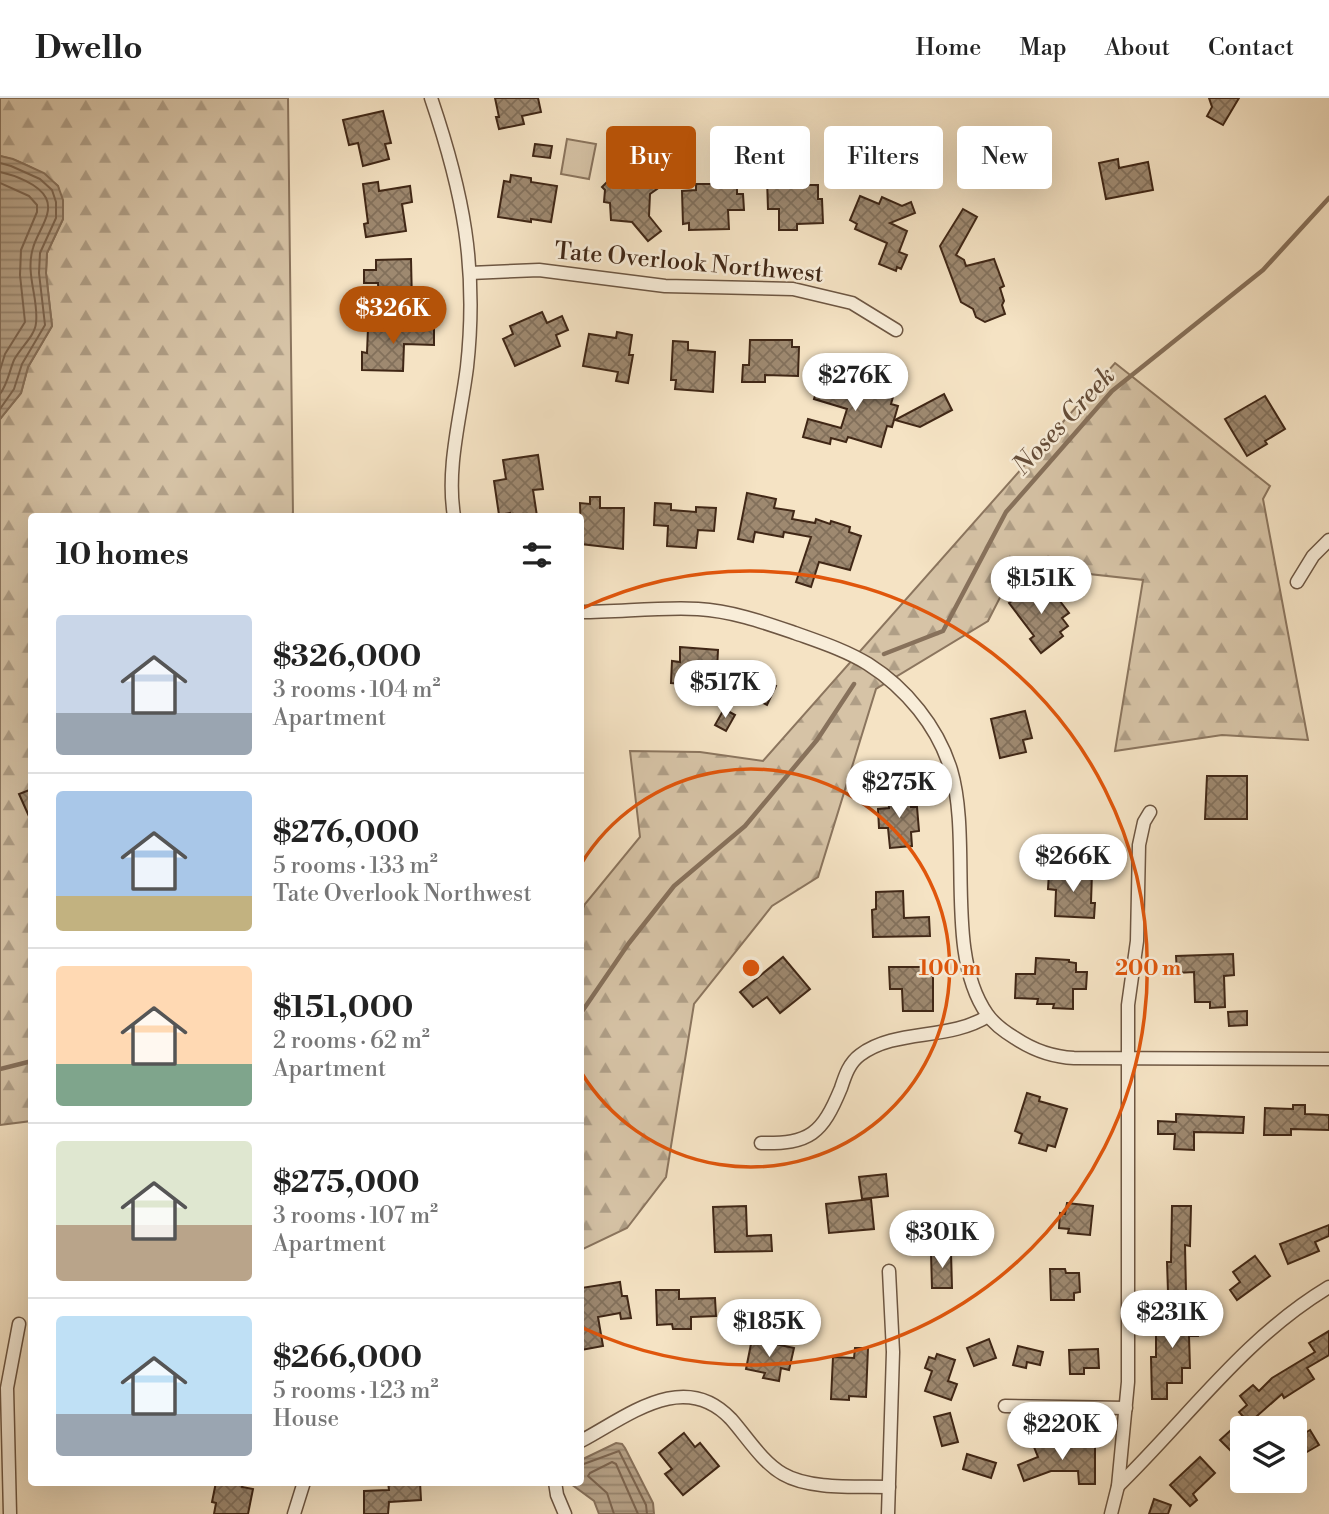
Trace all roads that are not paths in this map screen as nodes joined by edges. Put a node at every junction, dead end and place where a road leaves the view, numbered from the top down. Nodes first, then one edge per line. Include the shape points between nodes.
1 (431, 98) edge
2 (470, 273) junction
3 (896, 330) dead end
4 (454, 513) edge
5 (1329, 540) edge
6 (1297, 582) dead end
7 (584, 612) edge
8 (1150, 812) dead end
9 (988, 1016) junction
10 (1127, 1057) junction
11 (1329, 1059) edge
12 (761, 1143) dead end
13 (889, 1271) dead end
14 (1329, 1287) edge
15 (19, 1324) dead end
16 (1005, 1406) dead end
17 (1126, 1408) junction
18 (584, 1439) edge
19 (303, 1486) edge
20 (556, 1486) edge
21 (1118, 1486) junction
22 (889, 1487) junction
23 (10, 1514) edge
24 (294, 1514) edge
25 (565, 1514) edge
26 (888, 1514) edge
27 (1111, 1514) edge

1 - 2 street via 454,170
2 - 3 street, Tate Overlook Northwest via 539,271 665,286 793,289 852,303
2 - 4 street via 469,345 452,478
5 - 6 street
7 - 9 street via 696,609 742,616 847,652 902,692 935,732 951,772 967,968
8 - 10 street via 1139,845
9 - 10 street via 1019,1041 1045,1053
9 - 12 street via 951,1031 868,1050 852,1062 831,1110 813,1134 796,1142
10 - 11 street
10 - 17 street
13 - 22 street via 893,1352
14 - 21 street via 1254,1342
15 - 23 street via 7,1388
16 - 17 street
17 - 21 street
18 - 22 street via 656,1402 682,1395 717,1406 771,1464 792,1478
19 - 24 street
20 - 25 street
21 - 27 street
22 - 26 street

